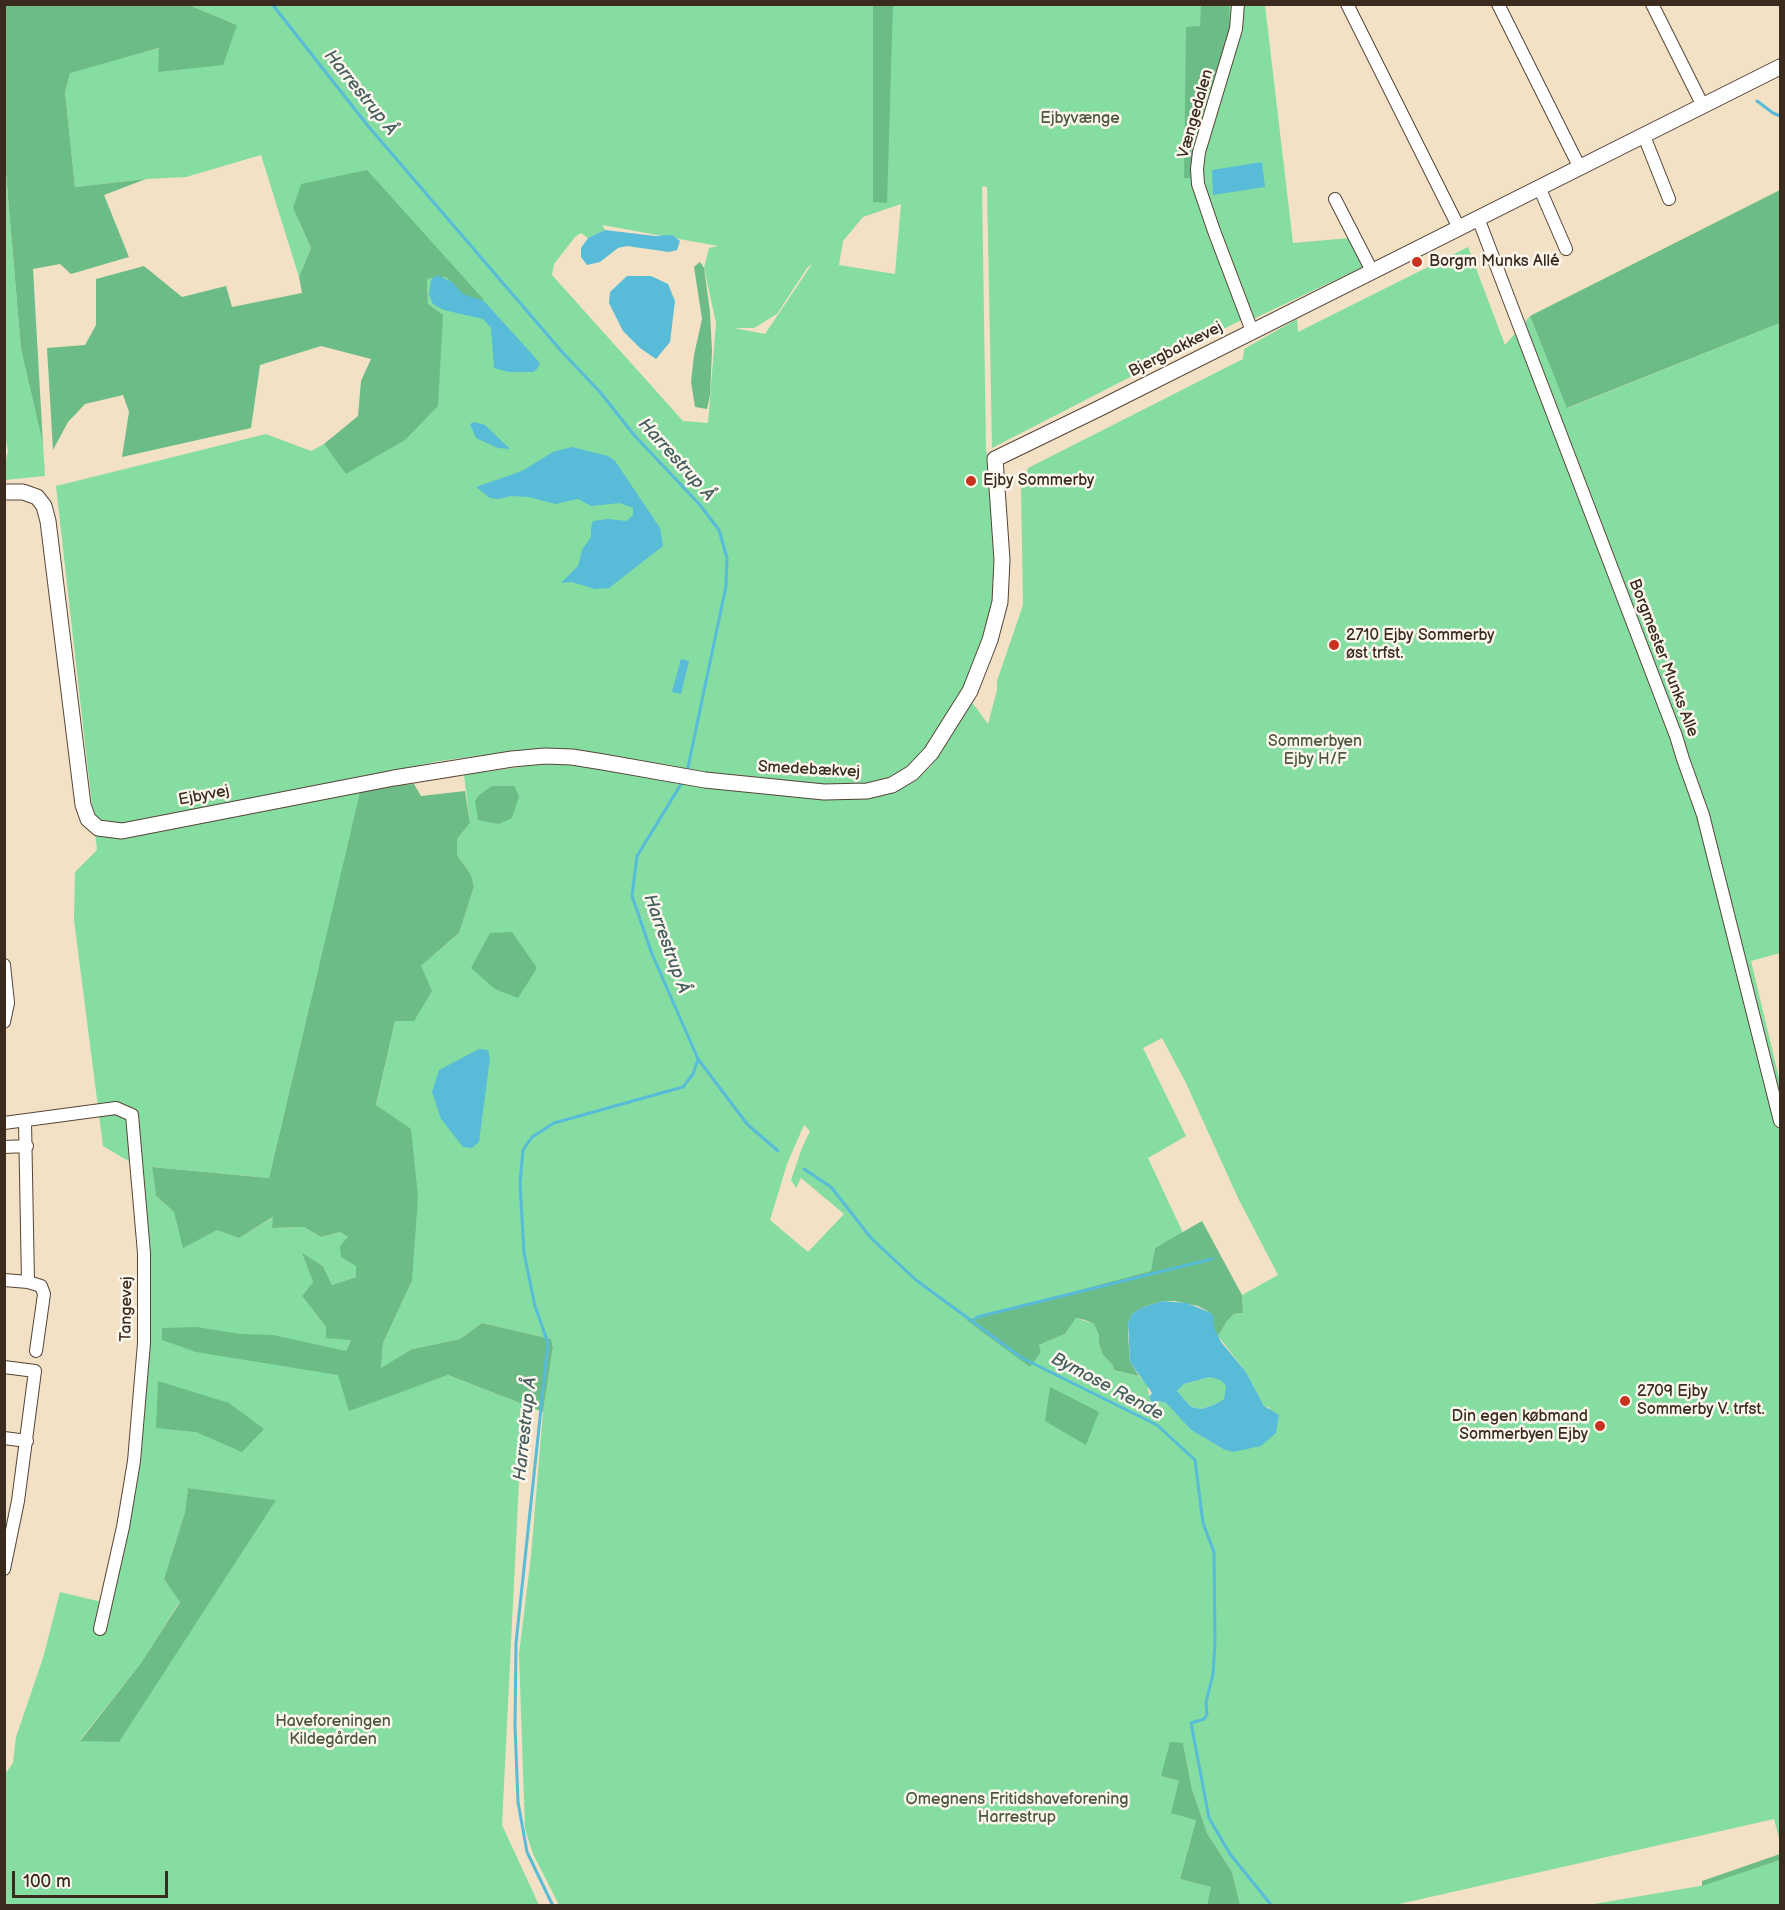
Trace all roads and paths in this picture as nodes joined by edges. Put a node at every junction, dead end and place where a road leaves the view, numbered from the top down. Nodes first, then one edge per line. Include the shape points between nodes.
1 (1238, 4) edge
2 (1347, 4) edge
3 (1498, 4) edge
4 (1652, 4) edge
5 (1780, 67) edge
6 (1703, 106) junction
7 (1644, 136) junction
8 (1580, 168) junction
9 (1539, 187) junction
10 (1335, 199) dead end
11 (1669, 199) dead end
12 (1478, 218) junction
13 (1459, 228) junction
14 (1566, 249) dead end
15 (1372, 271) junction
16 (1252, 331) junction
17 (995, 459) joint
18 (4, 492) edge
19 (686, 777) joint
20 (4, 965) edge
21 (4, 1022) edge
22 (25, 1121) junction
23 (1780, 1121) edge
24 (4, 1123) edge
25 (27, 1146) junction
26 (4, 1147) edge
27 (4, 1280) edge
28 (28, 1282) junction
29 (36, 1351) dead end
30 (4, 1367) edge
31 (4, 1438) edge
32 (27, 1441) junction
33 (5, 1561) edge
34 (100, 1629) dead end

1 - 16 street, Vængedalen via 1236,29 1197,169 1204,202
2 - 13 street
3 - 8 street
4 - 6 street
5 - 6 street, Bjergbakkevej
6 - 7 street, Bjergbakkevej
7 - 8 street, Bjergbakkevej
7 - 11 street
8 - 9 street, Bjergbakkevej
9 - 12 street, Bjergbakkevej
9 - 14 street
10 - 15 street
12 - 13 street, Bjergbakkevej
12 - 23 street, Borgmester Munks Alle via 1703,815
13 - 15 street, Bjergbakkevej
15 - 16 street, Bjergbakkevej
16 - 17 street, Bjergbakkevej
17 - 19 street, Smedebækvej via 1002,560 1000,602 970,691 932,753 912,773 867,791 824,792
18 - 19 street, Ejbyvej via 23,492 44,506 83,805 88,819 98,828 122,831 394,778 545,756
20 - 21 street via 9,1004
22 - 24 street, Tangevej
22 - 25 street
22 - 34 street, Tangevej via 116,1108 132,1115 144,1253 144,1343 134,1461
25 - 26 street
25 - 28 street
27 - 28 street
28 - 29 street via 41,1286 44,1294
30 - 32 street via 35,1371
31 - 32 street
32 - 33 street

